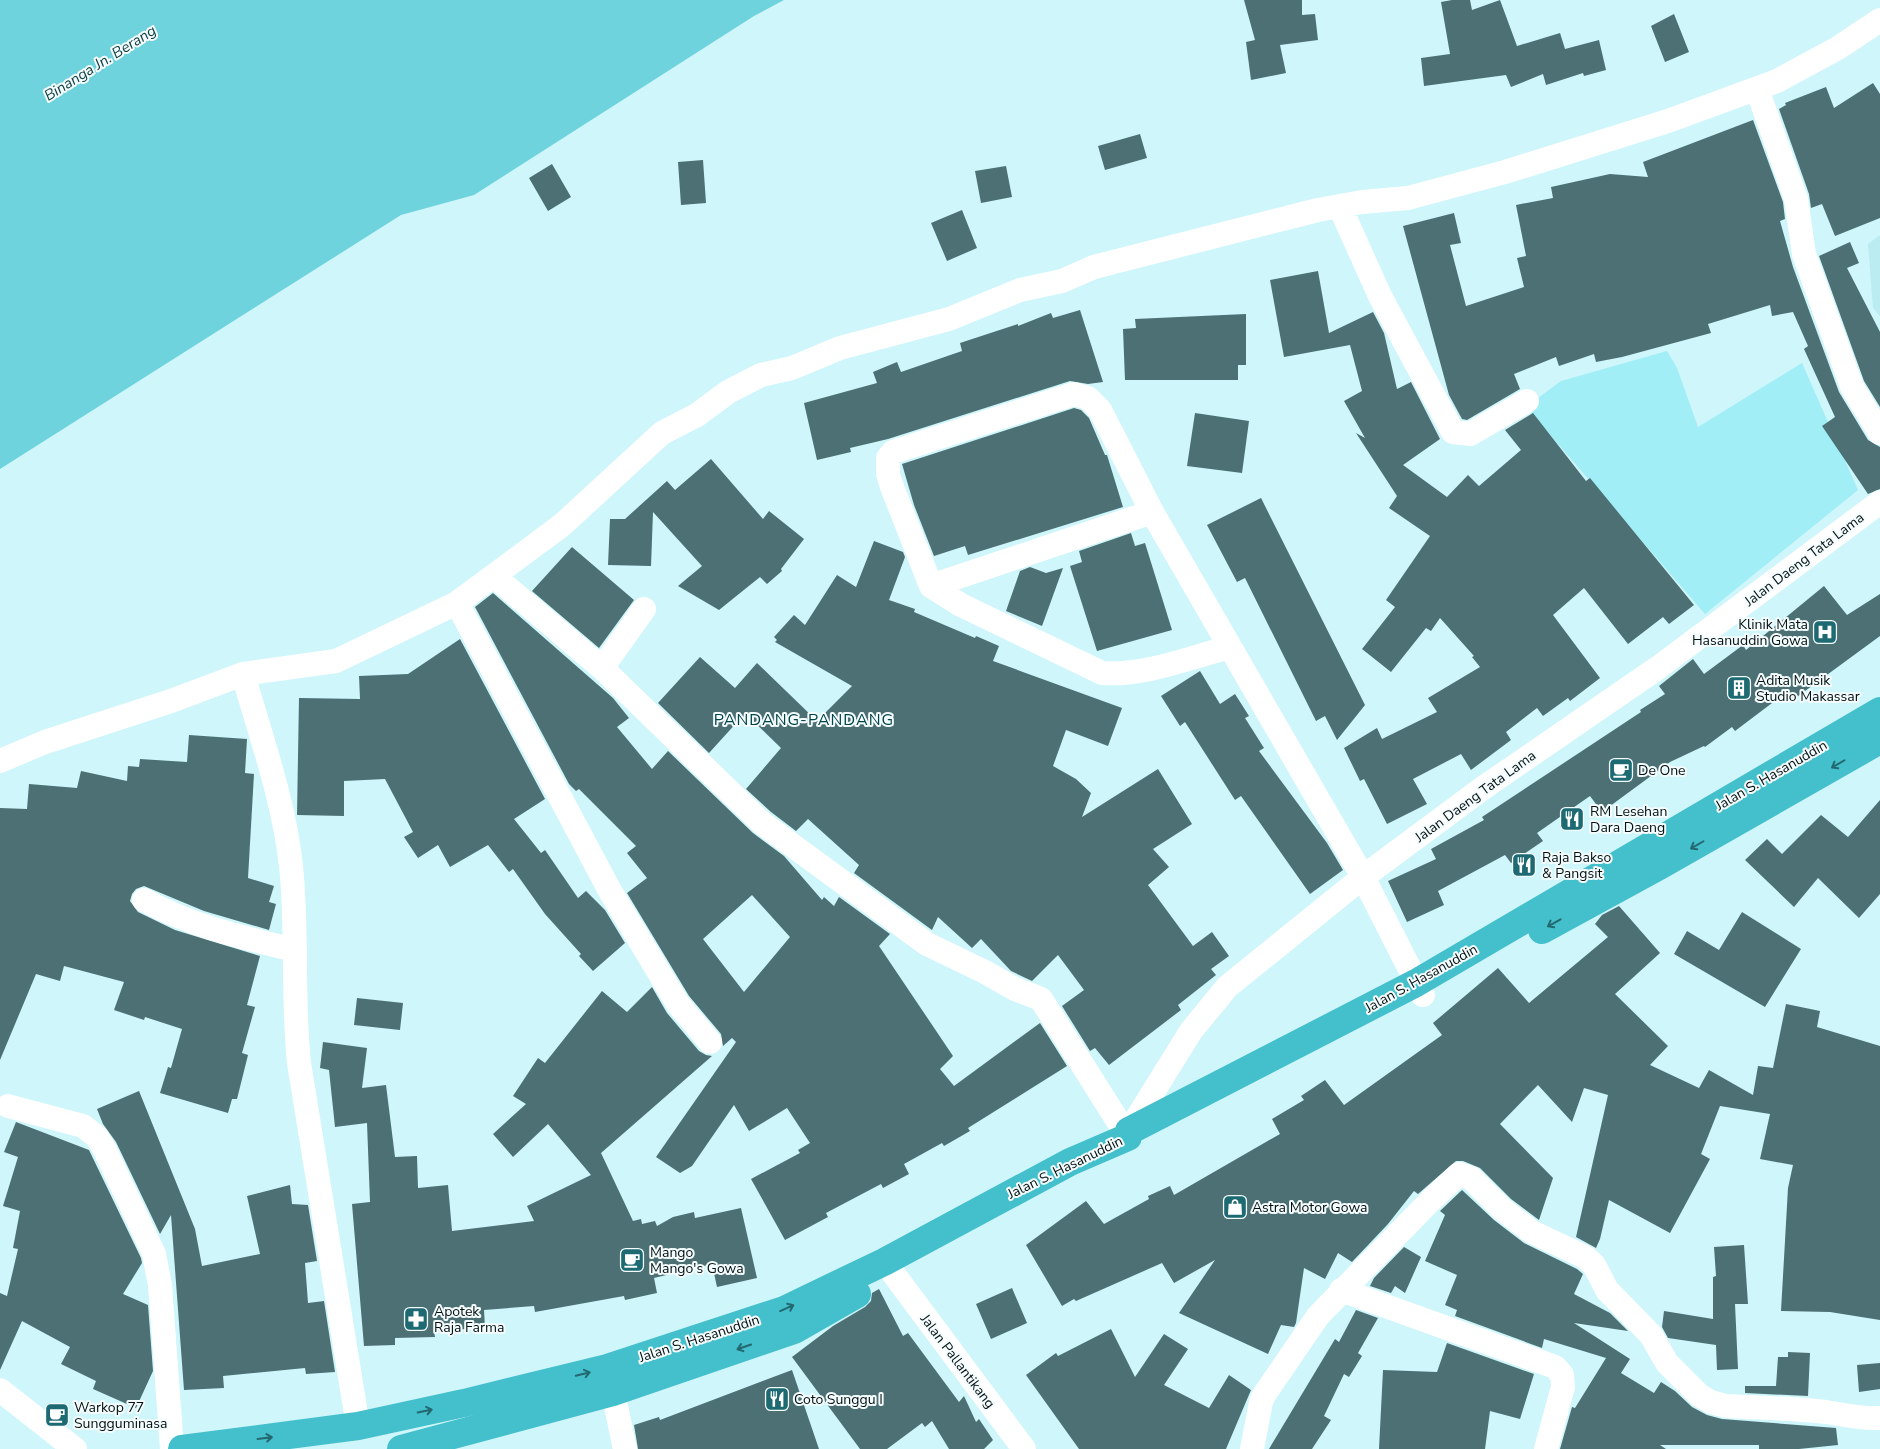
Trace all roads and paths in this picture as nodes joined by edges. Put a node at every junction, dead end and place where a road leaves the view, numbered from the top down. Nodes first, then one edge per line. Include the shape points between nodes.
1 (1880, 20) edge
2 (1757, 89) junction
3 (1340, 207) junction
4 (1527, 401) dead end
5 (1880, 433) edge
6 (1880, 502) edge
7 (1152, 512) junction
8 (495, 577) junction
9 (931, 586) junction
10 (458, 603) junction
11 (644, 609) dead end
12 (1230, 647) junction
13 (602, 668) junction
14 (244, 674) junction
15 (1880, 711) edge
16 (1880, 740) edge
17 (0, 760) edge
18 (1363, 877) junction
19 (144, 900) dead end
20 (295, 950) junction
21 (1419, 989) junction
22 (710, 1042) dead end
23 (8, 1106) dead end
24 (1130, 1137) junction
25 (1003, 1206) junction
26 (892, 1273) junction
27 (1341, 1290) junction
28 (0, 1390) edge
29 (613, 1392) junction
30 (1880, 1418) edge
31 (358, 1426) junction
32 (415, 1448) edge
33 (75, 1449) edge
34 (172, 1449) edge
35 (182, 1449) edge
36 (625, 1449) edge
37 (1024, 1449) edge
38 (1252, 1449) edge
39 (1546, 1449) edge

1 - 2 street via 1838,48
2 - 3 street via 1699,111 1505,172 1408,198
2 - 5 street via 1796,199 1806,260 1852,387
3 - 4 street via 1380,296 1453,432 1470,434
3 - 8 street via 1094,267 1062,281 1020,290 949,319 864,341 792,368 761,375 728,392 697,415 662,432 562,525
6 - 18 street, Jalan Daeng Tata Lama via 1659,667 1483,788
7 - 9 street
7 - 9 street via 1100,410 1088,398 1074,394 892,452 888,458 888,474
7 - 12 street
8 - 10 street
8 - 13 street
9 - 12 street via 961,605 1102,673 1139,671
10 - 14 street via 336,661
10 - 22 street via 610,891 678,1004
11 - 13 street
12 - 18 street
13 - 24 street via 770,828 926,944 1040,1000
14 - 17 street
14 - 20 street via 284,823 291,865
15 - 21 highway, Jalan S. Hasanuddin
16 -> 21 highway, Jalan S. Hasanuddin via 1653,870
18 - 21 street
18 - 24 street, Jalan Daeng Tata Lama via 1227,987 1191,1031
19 - 20 street via 204,928
20 - 31 street via 299,1064
21 - 24 highway, Jalan S. Hasanuddin
23 - 34 street via 82,1126 96,1136 143,1229 154,1254 160,1285
24 - 25 highway, Jalan S. Hasanuddin via 1070,1162
25 - 26 highway, Jalan S. Hasanuddin
31 -> 25 highway, Jalan S. Hasanuddin via 608,1368 784,1310
26 -> 29 highway, Jalan S. Hasanuddin via 794,1330
26 - 37 street, Jalan Pallantikang
27 - 30 street via 1459,1174 1472,1178 1502,1209 1532,1232 1585,1257 1594,1265 1607,1290 1651,1335 1667,1363 1699,1395 1711,1402 1726,1406
27 - 38 street via 1318,1316 1260,1402
27 - 39 street via 1555,1367 1562,1375 1563,1387
28 - 33 street
29 - 32 highway, Jalan S. Hasanuddin
29 - 36 street
35 -> 31 highway, Jalan S. Hasanuddin

